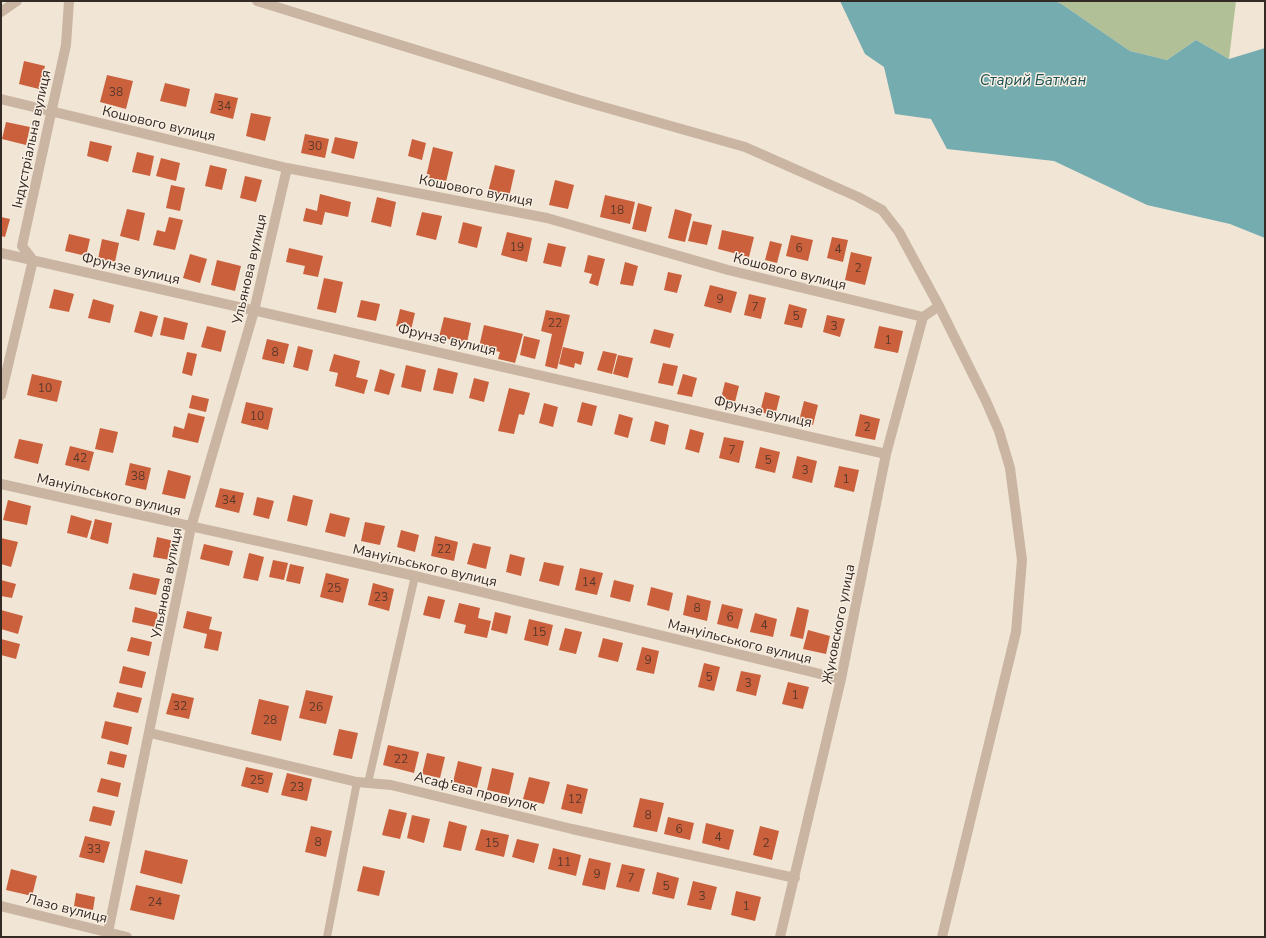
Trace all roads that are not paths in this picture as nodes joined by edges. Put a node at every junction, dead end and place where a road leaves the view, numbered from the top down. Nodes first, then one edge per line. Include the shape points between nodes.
1 (16, 1) edge
2 (69, 1) edge
3 (257, 1) edge
4 (1, 12) edge
5 (1, 99) edge
6 (52, 112) junction
7 (287, 168) junction
8 (1, 253) edge
9 (33, 260) junction
10 (940, 306) junction
11 (254, 311) junction
12 (923, 317) junction
13 (1, 395) edge
14 (886, 454) junction
15 (1, 484) edge
16 (191, 527) junction
17 (415, 576) junction
18 (841, 679) junction
19 (150, 733) junction
20 (357, 782) junction
21 (368, 783) junction
22 (795, 878) junction
23 (1, 906) edge
24 (108, 934) edge
25 (127, 937) edge
26 (327, 937) edge
27 (780, 937) edge
28 (942, 937) edge

1 - 4 street
2 - 6 street, Індустріальна вулиця via 66,45
3 - 10 street via 579,100 745,147 858,197 882,210 899,232
5 - 6 street, Кошового вулиця
6 - 7 street, Кошового вулиця
6 - 9 street, Індустріальна вулиця via 22,246
7 - 11 street, Ульянова вулиця
7 - 12 street, Кошового вулиця via 547,218 728,270
8 - 9 street, Фрунзе вулиця
9 - 11 street, Фрунзе вулиця
9 - 13 street
10 - 12 street
10 - 28 street via 999,431 1010,468 1022,560 1016,632
11 - 14 street, Фрунзе вулиця
11 - 16 street, Ульянова вулиця
12 - 14 street, Жуковского улица
14 - 18 street, Жуковского улица
15 - 16 street, Мануільського вулиця
16 - 17 street, Мануільського вулиця
16 - 19 street, Ульянова вулиця
17 - 18 street, Мануільського вулиця
17 - 21 lane
18 - 22 street, Жуковского улица
19 - 20 street, Асаф’єва провулок
19 - 24 street, Ульянова вулиця
20 - 21 street, Асаф’єва провулок
20 - 26 lane
21 - 22 street, Асаф’єва провулок via 391,785 572,829
22 - 27 street, Жуковского улица
23 - 24 street, Лазо вулиця
24 - 25 street, Лазо вулиця

